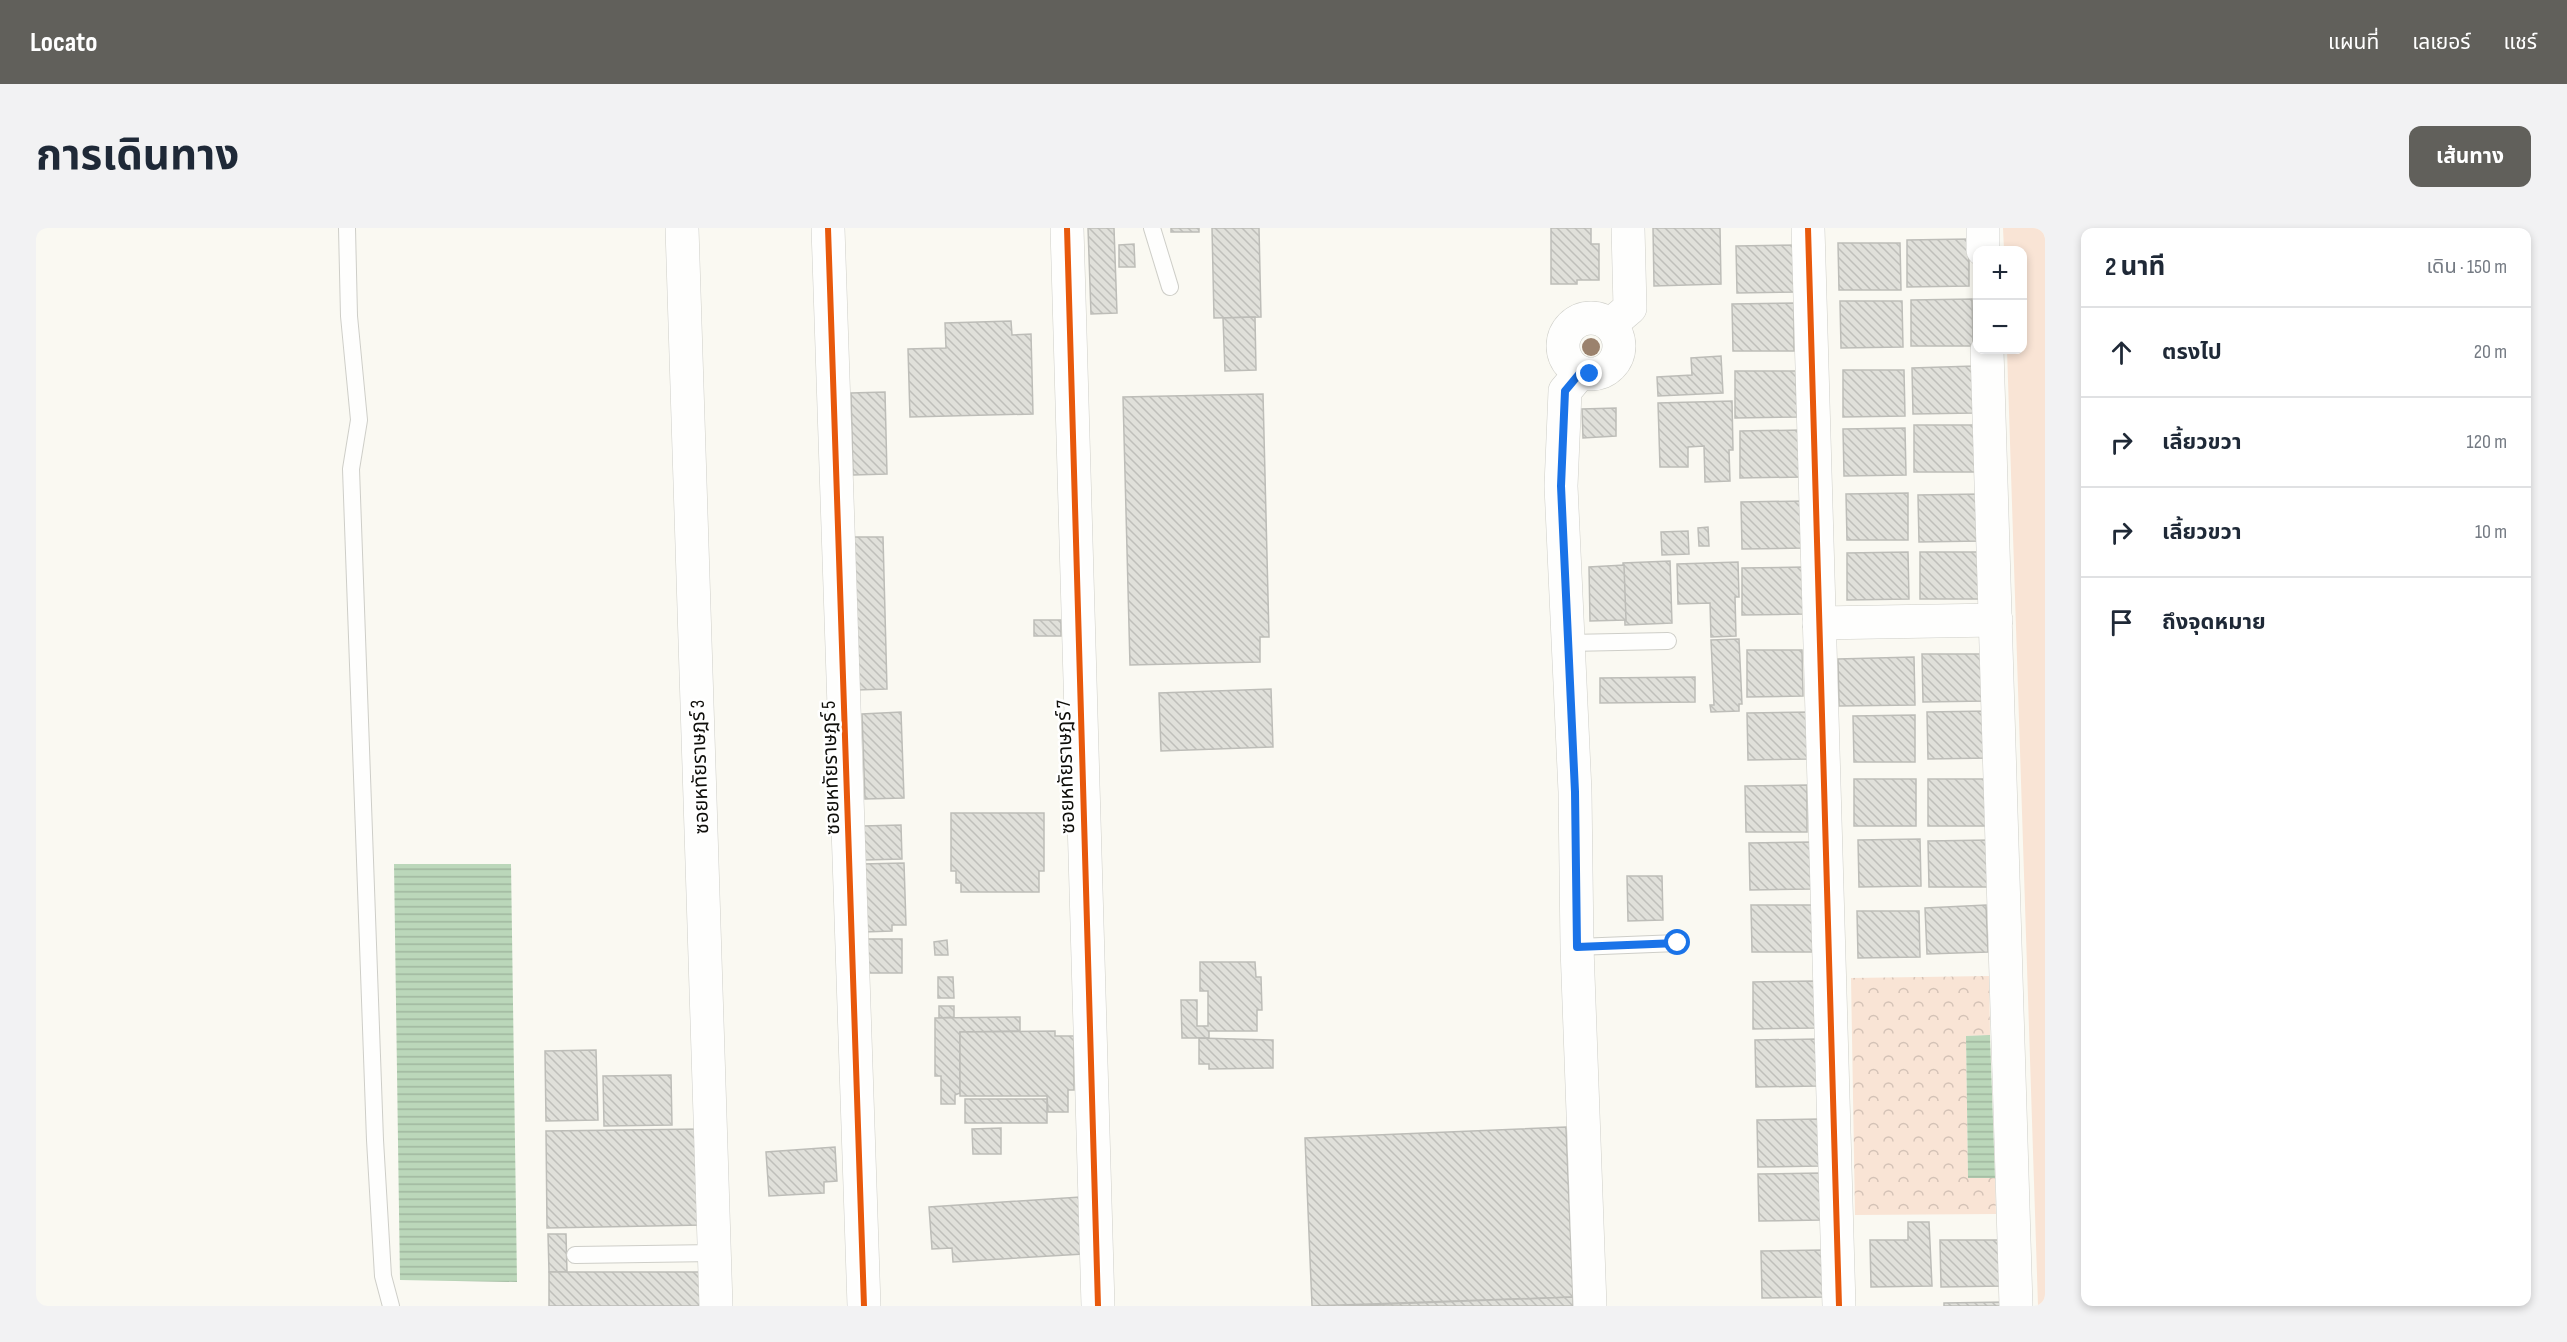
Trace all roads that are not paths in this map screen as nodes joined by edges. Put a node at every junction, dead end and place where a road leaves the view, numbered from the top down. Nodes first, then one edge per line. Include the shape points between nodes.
1 (346, 228) edge
2 (682, 228) edge
3 (828, 228) edge
4 (1067, 228) edge
5 (1152, 228) edge
6 (1628, 228) edge
7 (1808, 228) edge
8 (1983, 228) edge
9 (1983, 246) edge
10 (1170, 287) dead end
11 (1987, 354) edge
12 (1996, 620) junction
13 (1819, 623) junction
14 (1668, 641) dead end
15 (1568, 644) junction
16 (1678, 943) dead end
17 (1577, 947) junction
18 (714, 1253) junction
19 (575, 1254) dead end
20 (391, 1306) edge
21 (716, 1306) edge
22 (864, 1306) edge
23 (1098, 1306) edge
24 (1590, 1306) edge
25 (1839, 1306) edge
26 (2016, 1306) edge

1 - 20 lane via 358,420 351,469 375,1140 383,1276
2 - 18 street, ซอยหทัยราษฎร์ 3
3 - 22 street, ซอยหทัยราษฎร์ 5
4 - 23 street, ซอยหทัยราษฎร์ 7
5 - 10 lane
6 - 15 street via 1630,308 1610,325 1619,342 1619,352 1615,361 1599,373 1580,373 1565,391 1561,486
7 - 13 street
8 - 9 street
11 - 12 street
12 - 13 street
12 - 26 street
13 - 25 street
14 - 15 lane
15 - 17 street
16 - 17 lane
17 - 24 street
18 - 19 lane
18 - 21 street, ซอยหทัยราษฎร์ 3

